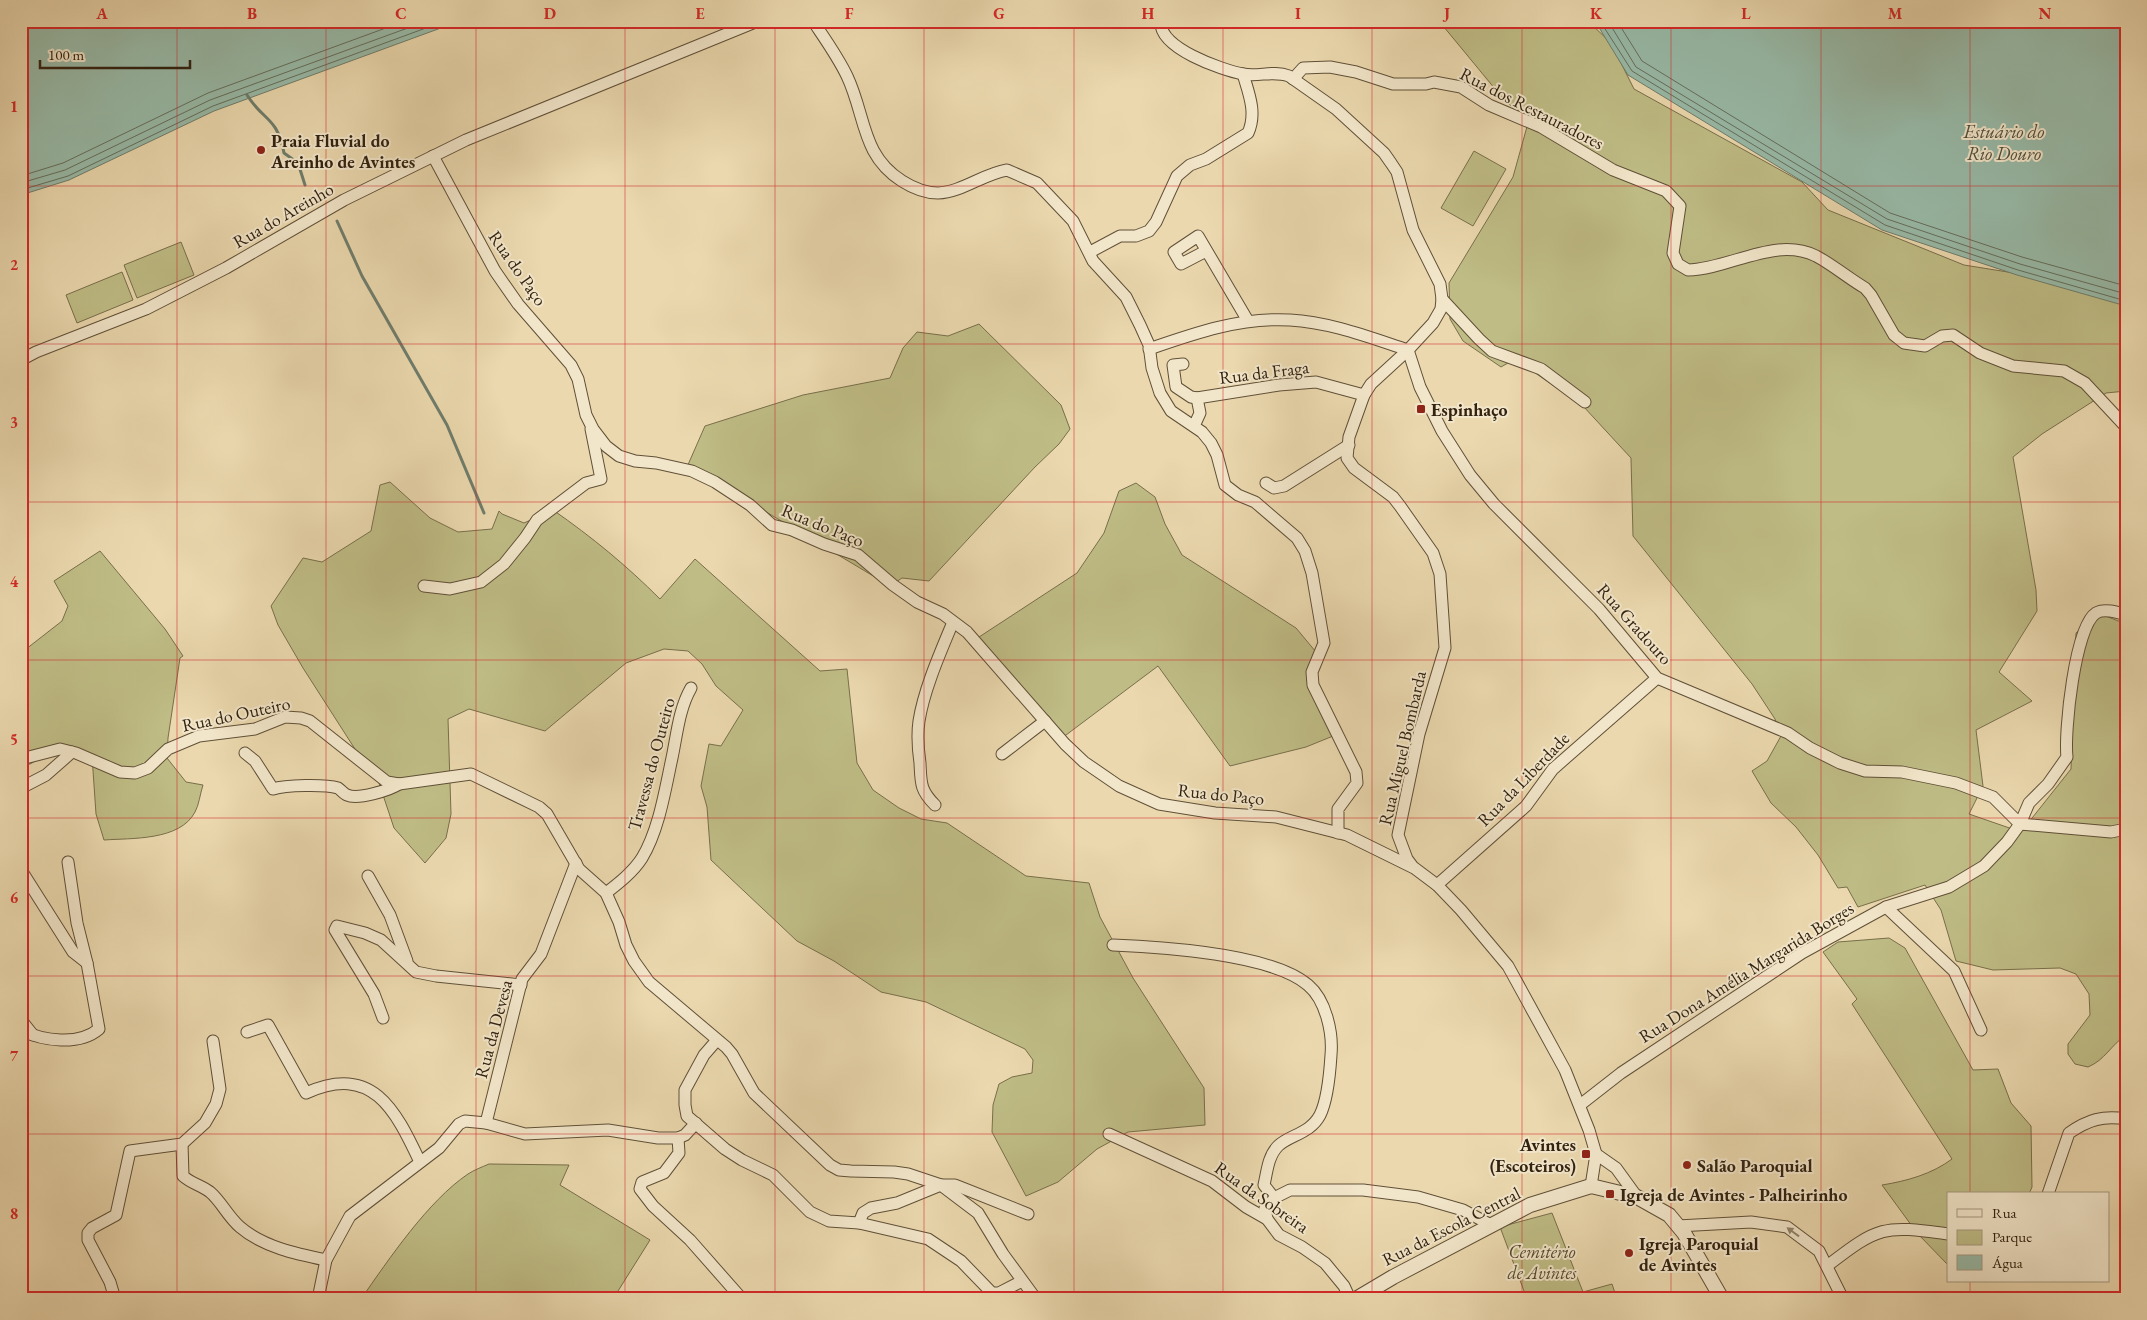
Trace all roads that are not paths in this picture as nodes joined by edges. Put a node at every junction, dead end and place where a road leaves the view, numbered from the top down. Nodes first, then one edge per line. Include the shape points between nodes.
1 (758, 21) edge
2 (813, 21) edge
3 (1161, 21) edge
4 (1243, 74) junction
5 (1293, 79) junction
6 (434, 156) junction
7 (1206, 250) dead end
8 (1090, 252) junction
9 (1442, 299) junction
10 (1248, 321) junction
11 (1149, 349) junction
12 (1408, 350) junction
13 (21, 360) edge
14 (1183, 364) dead end
15 (1364, 395) junction
16 (1197, 398) junction
17 (1585, 402) dead end
18 (590, 422) junction
19 (1194, 426) junction
20 (2126, 427) edge
21 (1349, 445) junction
22 (1266, 482) dead end
23 (424, 586) dead end
24 (2126, 615) edge
25 (953, 622) junction
26 (1657, 678) junction
27 (691, 688) dead end
28 (1045, 721) junction
29 (72, 752) junction
30 (245, 753) dead end
31 (1002, 754) dead end
32 (21, 759) edge
33 (399, 784) junction
34 (21, 788) edge
35 (935, 805) dead end
36 (2020, 824) junction
37 (2126, 829) edge
38 (1338, 833) junction
39 (68, 862) dead end
40 (576, 863) junction
41 (1413, 867) junction
42 (21, 870) edge
43 (368, 876) dead end
44 (1437, 885) junction
45 (606, 893) junction
46 (1886, 907) junction
47 (1114, 945) dead end
48 (87, 964) junction
49 (410, 967) junction
50 (521, 984) junction
51 (383, 1018) dead end
52 (21, 1020) edge
53 (21, 1030) edge
54 (1981, 1030) dead end
55 (247, 1032) dead end
56 (34, 1036) junction
57 (717, 1040) junction
58 (213, 1041) dead end
59 (1580, 1105) junction
60 (2126, 1120) edge
61 (486, 1123) junction
62 (696, 1123) junction
63 (1109, 1134) dead end
64 (678, 1138) junction
65 (182, 1144) junction
66 (1596, 1154) junction
67 (420, 1162) junction
68 (941, 1185) junction
69 (1591, 1186) junction
70 (2049, 1192) edge
71 (1637, 1197) junction
72 (1274, 1198) junction
73 (1028, 1214) dead end
74 (1267, 1219) junction
75 (859, 1222) junction
76 (1491, 1225) junction
77 (1678, 1226) junction
78 (1947, 1234) edge
79 (326, 1260) junction
80 (1827, 1266) junction
81 (1022, 1281) junction
82 (116, 1299) edge
83 (318, 1299) edge
84 (742, 1299) edge
85 (1036, 1299) edge
86 (1350, 1299) edge
87 (1356, 1299) edge
88 (1722, 1299) edge
89 (1842, 1299) edge

1 - 6 street, Rua do Areinho
2 - 8 street via 848,77 868,142 882,165 910,186 939,193 999,171 1017,173 1037,183 1052,198 1073,221
3 - 4 street via 1162,31 1176,48
4 - 5 street via 1280,73
4 - 8 street via 1253,108 1248,133 1190,165 1177,176 1149,231 1136,236 1120,236
5 - 9 street via 1336,109 1392,163 1414,230 1440,284
5 - 20 street, Rua dos Restauradores via 1303,68 1330,67 1392,84 1434,82 1461,87 1488,105 1541,127 1613,170 1666,191 1680,206 1673,253 1678,264 1688,270 1732,263 1768,250 1798,251 1816,256 1865,288 1894,335 1904,343 1925,346 1942,336 1953,335 1980,353 2013,366 2064,370 2085,383
6 - 13 street, Rua do Areinho via 344,200 226,268 146,309
6 - 18 street, Rua do Paço via 494,271 571,366
7 - 10 street
8 - 11 street via 1093,261 1126,297
9 - 12 street, Rua Miguel Bombarda via 1441,309 1433,323
9 - 17 street via 1492,350 1541,369
10 - 11 street
10 - 12 street via 1292,320 1317,324
11 - 19 street via 1160,392 1171,411
12 - 15 street, Rua Miguel Bombarda via 1371,384
12 - 26 street, Rua Gradouro via 1420,387 1442,431 1470,475 1494,504 1599,609
14 - 16 street, Rua da Fraga via 1173,365 1176,388
15 - 16 street, Rua da Fraga via 1316,382
15 - 21 street, Rua Miguel Bombarda
16 - 19 street, Rua da Fraga via 1200,413
18 - 23 street, Rua do Paço via 601,479 586,482 537,520 504,564 481,582 450,589
18 - 25 street, Rua do Paço via 606,446 619,456 635,462 692,471 715,482 750,505 772,525 858,554 893,585
19 - 38 street via 1211,443 1225,485 1255,502 1306,551 1324,643 1312,672 1313,685 1356,772 1357,783 1338,809
21 - 22 street via 1284,486 1274,488
21 - 41 street, Rua Miguel Bombarda via 1347,458 1354,468 1393,497 1433,554 1440,574 1445,648 1420,734 1398,836
24 - 36 street, Rua Dona Amélia Margarida Borges via 2099,611 2093,614 2083,633 2067,716 2067,757 2048,784 2029,803
25 - 28 street, Rua do Paço via 966,632
25 - 35 street via 919,720 919,782 927,798
26 - 36 street, Rua Gradouro via 1788,733 1840,763 1865,771 1902,772 1975,790 1993,798
26 - 44 street, Rua da Liberdade via 1553,769 1526,806
27 - 45 street, Travessa do Outeiro via 677,728 654,830 641,858 623,880
28 - 31 street
28 - 38 street, Rua do Paço via 1084,762 1119,786 1159,804 1215,813 1276,817
29 - 32 street via 60,749
29 - 33 street, Rua do Outeiro via 120,772 135,773 148,768 168,749 199,736 255,729 286,718 301,718 310,721 387,782
29 - 34 street via 46,775
30 - 33 street via 255,761 272,789 285,785 338,788 348,796 358,796 391,790
33 - 40 street via 471,774 539,807 547,814
36 - 37 street via 2110,832
36 - 46 street, Rua Dona Amélia Margarida Borges via 2008,842 1984,866 1949,888
38 - 41 street, Rua do Paço
39 - 48 street
40 - 45 street
40 - 50 street, Rua da Devesa via 541,954
41 - 44 street, Rua Miguel Bombarda
42 - 48 street via 73,952
43 - 49 street via 390,916
44 - 59 street, Rua Miguel Bombarda via 1484,934 1508,966 1565,1070
45 - 57 street via 634,962 649,982
46 - 54 street via 1954,971
46 - 59 street, Rua Dona Amélia Margarida Borges via 1797,956
47 - 72 street via 1158,947 1257,962 1299,978 1322,1002 1332,1044 1320,1115 1302,1134 1279,1146 1269,1162 1264,1185
48 - 56 street via 99,1028 92,1035 55,1041
49 - 50 street via 416,972 436,976
49 - 51 street via 382,940 337,926 335,930 374,994
50 - 61 street, Rua da Devesa
52 - 56 street
53 - 56 street
55 - 67 street via 268,1025 306,1093 321,1086 346,1082 378,1095 405,1132
57 - 62 street via 704,1055 685,1090 684,1105 688,1116
57 - 68 street via 732,1054 754,1093 830,1165 839,1170 901,1173
58 - 65 street via 220,1089 216,1104 205,1123
59 - 66 street, Rua Miguel Bombarda
60 - 70 street via 2110,1117 2093,1119 2069,1133
61 - 64 street via 525,1134 608,1130
61 - 67 street via 465,1121 459,1124 439,1148
62 - 64 street
62 - 75 street via 742,1160 773,1175 810,1212 830,1221
63 - 74 street, Rua da Sobreira via 1212,1181 1246,1208
64 - 84 street via 679,1153 664,1173 642,1182 640,1189
65 - 79 street via 183,1176 209,1191 239,1226 294,1253
65 - 82 street via 130,1151 116,1215 88,1233 88,1240
66 - 69 street, Rua Miguel Bombarda
66 - 71 street via 1616,1168
67 - 79 street via 350,1216
68 - 73 street via 955,1185
68 - 75 street via 913,1198 871,1208 863,1213
68 - 81 street via 978,1214
69 - 71 street
69 - 76 street, Rua da Escola Central via 1530,1205
71 - 77 street via 1669,1214
72 - 74 street via 1265,1208
72 - 76 street via 1290,1190 1363,1190 1418,1197 1463,1210
74 - 86 street, Rua da Sobreira via 1279,1235 1326,1263
75 - 81 street via 928,1239 961,1261 992,1294
76 - 87 street, Rua da Escola Central via 1392,1276
80 -> 77 street via 1819,1251 1787,1227 1751,1222
77 - 88 street
78 - 80 street via 1902,1228 1880,1230
79 - 83 street
80 - 89 street
81 - 85 street

